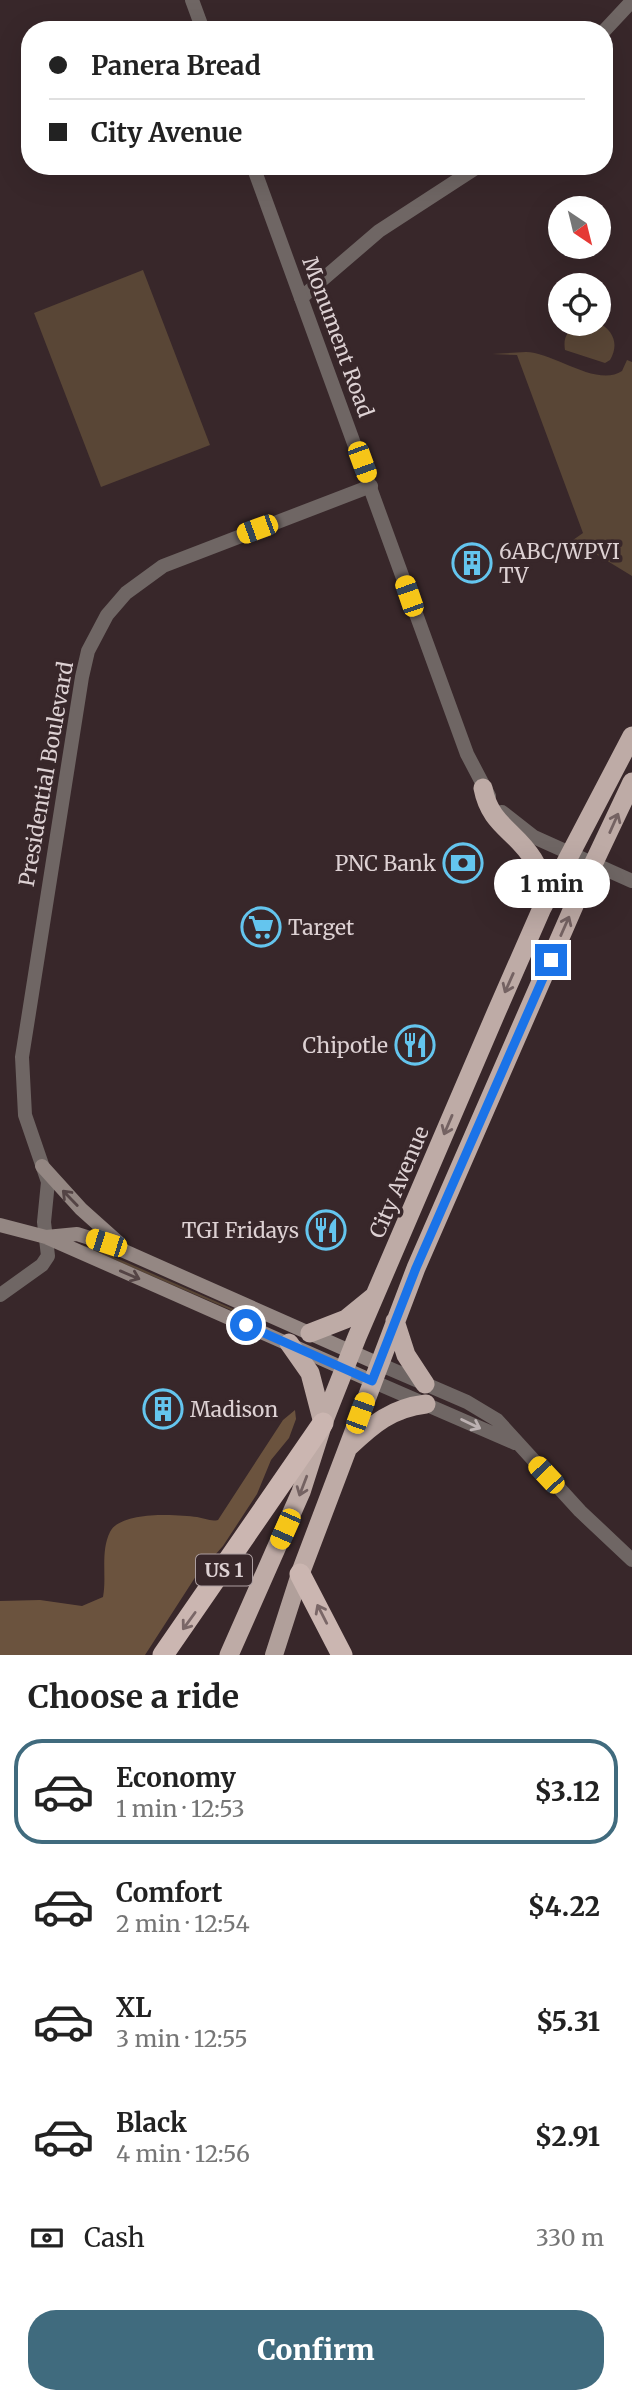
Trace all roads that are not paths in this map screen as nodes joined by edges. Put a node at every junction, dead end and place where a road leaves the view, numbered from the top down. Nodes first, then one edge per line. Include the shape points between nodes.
1 (192, 0) edge
2 (632, 1) edge
3 (200, 21) edge
4 (613, 22) edge
5 (256, 175) edge
6 (465, 175) edge
7 (301, 298) junction
8 (371, 486) junction
9 (632, 736) edge
10 (632, 782) edge
11 (483, 788) junction
12 (570, 854) junction
13 (594, 864) junction
14 (632, 881) edge
15 (542, 908) junction
16 (41, 1166) junction
17 (0, 1226) edge
18 (46, 1237) junction
19 (140, 1258) junction
20 (376, 1294) junction
21 (0, 1295) edge
22 (395, 1321) junction
23 (310, 1332) junction
24 (289, 1343) junction
25 (348, 1360) junction
26 (376, 1372) junction
27 (426, 1394) junction
28 (323, 1423) junction
29 (346, 1450) junction
30 (632, 1560) edge
31 (300, 1574) junction
32 (163, 1655) edge
33 (229, 1655) edge
34 (274, 1655) edge
35 (342, 1655) edge

1 - 3 street
2 - 4 street
5 - 7 street, Monument Road
6 - 7 street via 379,231
7 - 8 street, Monument Road
8 - 11 street, Monument Road
8 - 16 street, Presidential Boulevard via 163,566 126,593 94,639 78,701 23,1046 25,1115
9 - 12 highway, City Avenue / US 1
13 -> 10 highway
11 - 12 street, Monument Road via 520,828
11 - 15 highway via 488,809 537,867
12 - 13 street, Monument Road
12 - 15 highway, City Avenue / US 1
13 - 14 street, Monument Road
22 -> 13 highway
15 -> 20 highway, City Avenue / US 1
16 - 18 street, Presidential Boulevard via 48,1189
19 -> 16 main road via 105,1232
17 - 18 main road
18 - 19 main road via 77,1234
18 - 21 street, Presidential Boulevard via 45,1262
18 -> 24 main road
19 - 23 main road
20 - 23 highway via 346,1319
20 - 25 highway, City Avenue / US 1
22 - 26 highway
22 - 27 highway
23 - 25 main road
24 - 25 main road
24 - 28 highway via 310,1373
25 - 26 main road
25 - 28 highway, City Avenue / US 1
26 - 27 street
26 - 29 highway
27 - 29 highway via 385,1416
27 - 30 street via 515,1443
28 -> 32 highway, US 1
28 -> 33 highway, City Avenue via 301,1492
29 - 31 highway
31 - 34 main road
35 -> 31 highway

